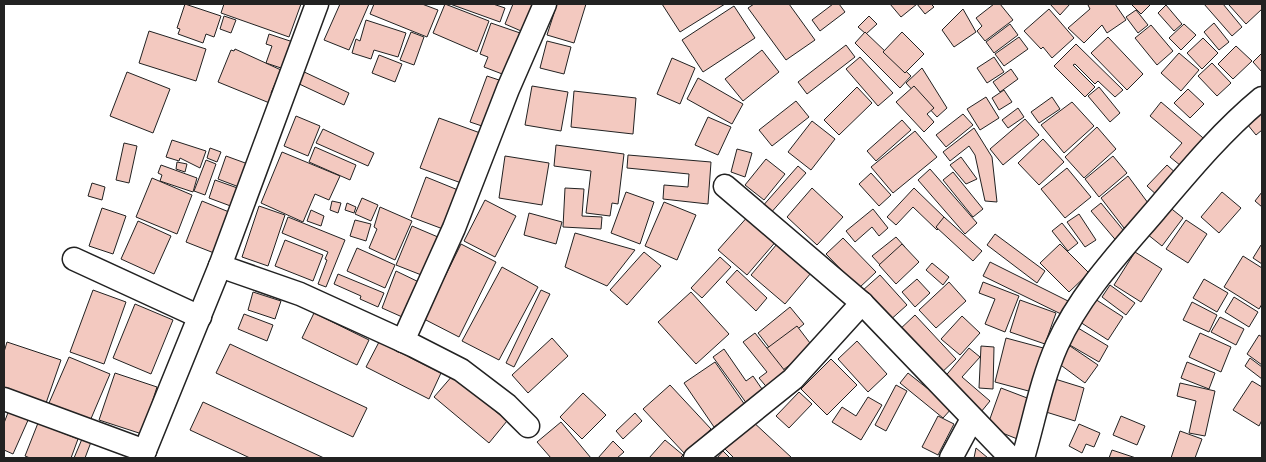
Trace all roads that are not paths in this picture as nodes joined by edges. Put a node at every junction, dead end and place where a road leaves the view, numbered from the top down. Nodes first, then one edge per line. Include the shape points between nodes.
1 (317, 4) edge
2 (545, 4) edge
3 (1262, 98) edge
4 (725, 186) dead end
5 (74, 259) dead end
6 (220, 266) junction
7 (862, 303) junction
8 (200, 317) junction
9 (403, 341) junction
10 (4, 399) edge
11 (972, 419) junction
12 (528, 426) dead end
13 (143, 455) edge
14 (695, 458) edge
15 (951, 458) edge
16 (1011, 458) edge
17 (1024, 458) edge

1 - 6 street
2 - 9 street via 454,228
3 - 17 street via 1232,123 1188,172 1103,271 1072,314 1053,356
4 - 7 street
5 - 8 street
6 - 8 street
6 - 9 street via 300,294
7 - 11 street
7 - 14 street via 793,379
8 - 13 street
9 - 12 street via 461,370 507,405
10 - 13 street
11 - 15 street
11 - 16 street

